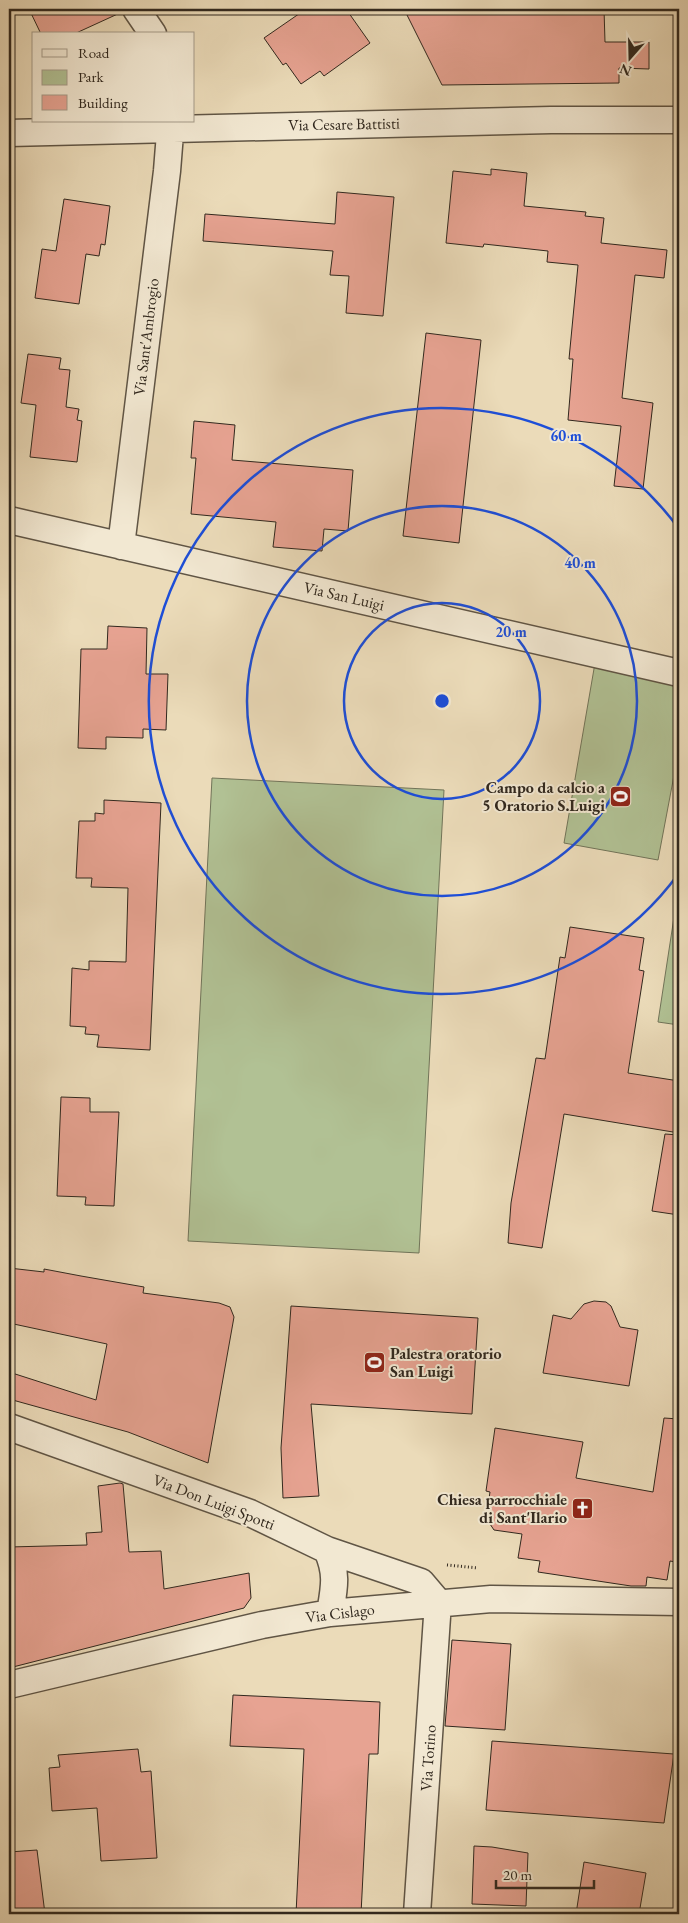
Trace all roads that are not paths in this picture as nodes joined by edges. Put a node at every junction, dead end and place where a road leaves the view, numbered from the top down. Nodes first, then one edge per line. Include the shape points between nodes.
1 (136, 9) edge
2 (152, 32) edge
3 (679, 120) edge
4 (171, 125) edge
5 (9, 133) edge
6 (9, 520) edge
7 (121, 546) junction
8 (679, 673) edge
9 (9, 1427) edge
10 (327, 1550) junction
11 (438, 1602) junction
12 (679, 1602) edge
13 (330, 1613) junction
14 (9, 1686) edge
15 (417, 1914) edge

1 - 2 street
3 - 4 street, Via Cesare Battisti
4 - 5 street, Via Cesare Battisti
4 - 7 street, Via Sant'Ambrogio
6 - 7 street, Via San Luigi
7 - 8 street, Via San Luigi
9 - 10 street, Via Don Luigi Spotti via 250,1513
10 - 11 street, Via Don Luigi Spotti via 420,1582
10 - 13 street via 334,1564 335,1576
11 - 12 street, Via Cislago via 491,1599
11 - 13 street, Via Cislago
11 - 15 street, Via Torino
13 - 14 street, Via Cislago via 262,1625

